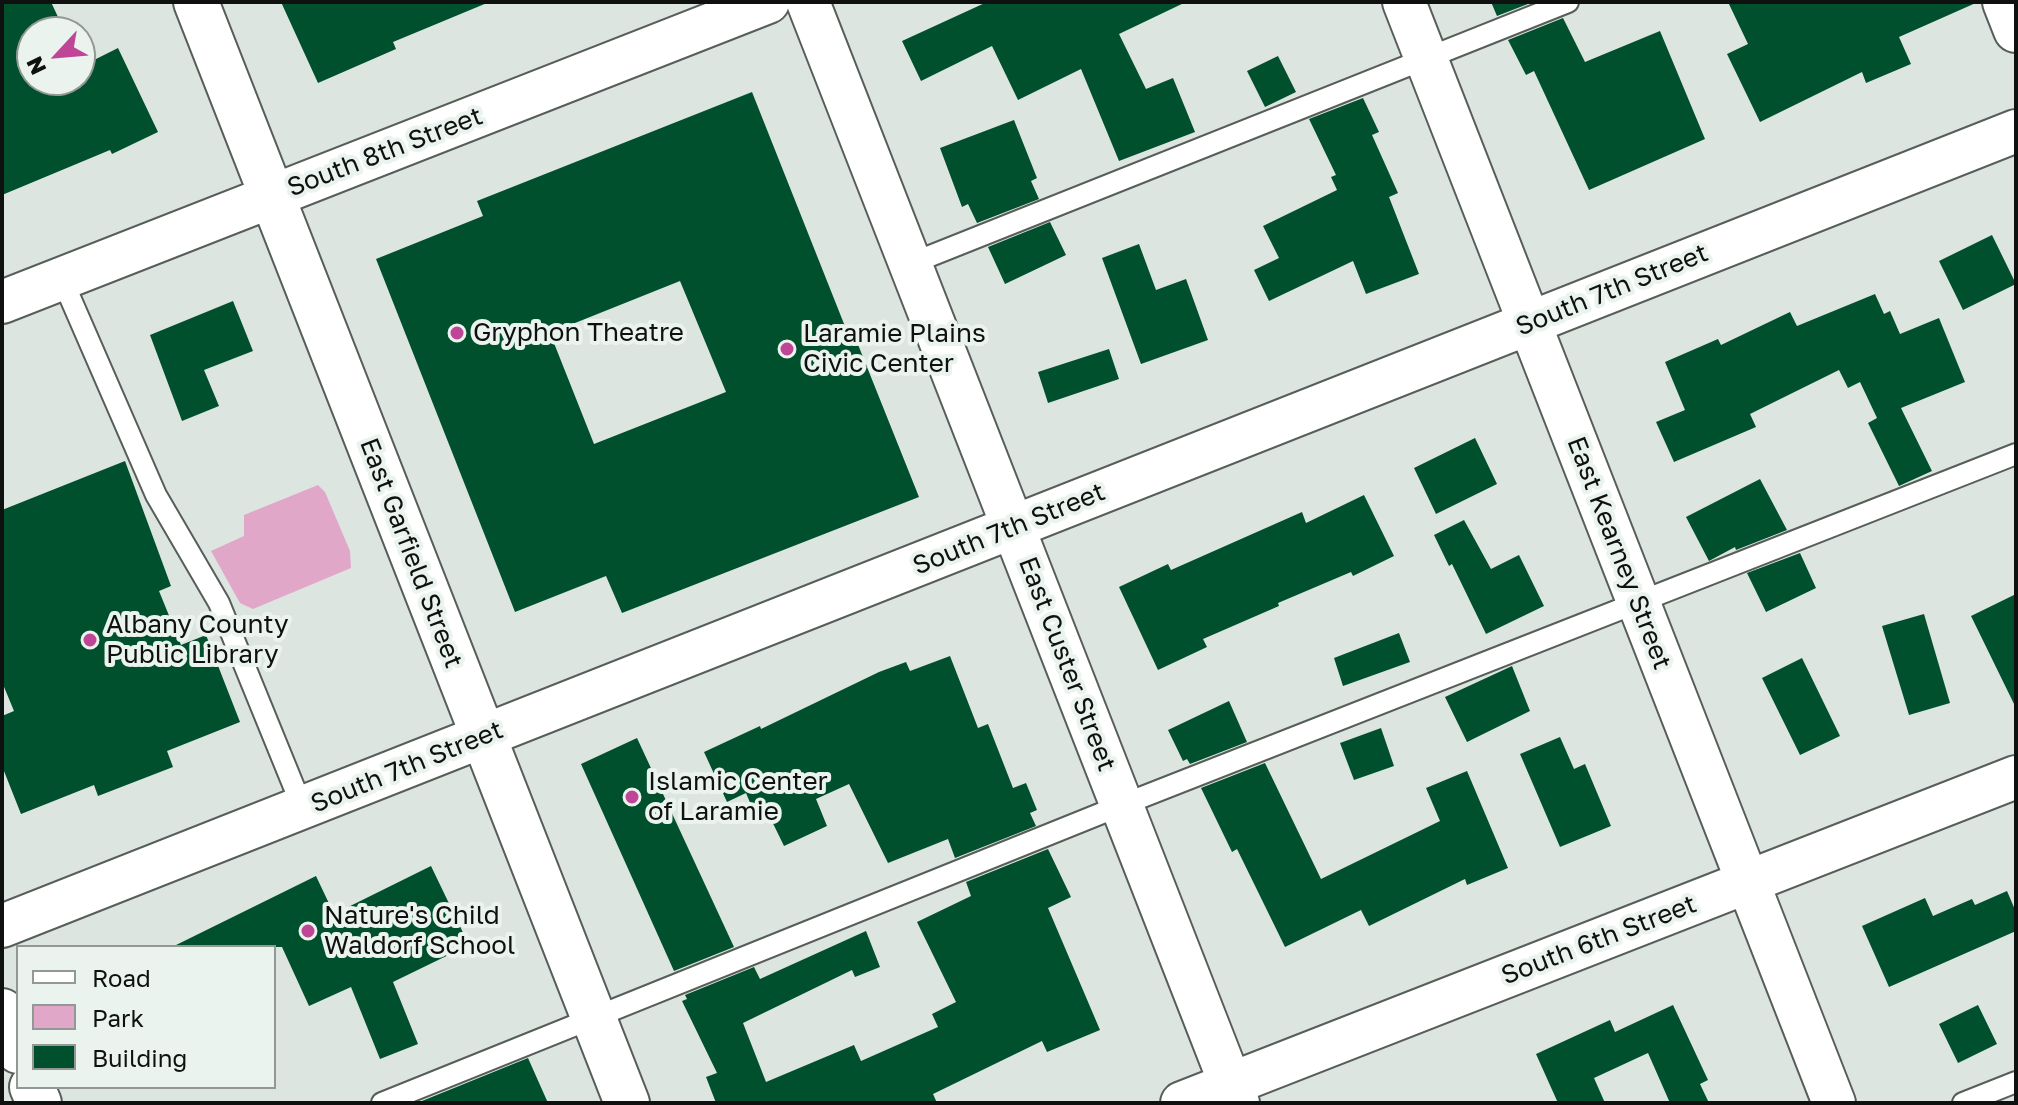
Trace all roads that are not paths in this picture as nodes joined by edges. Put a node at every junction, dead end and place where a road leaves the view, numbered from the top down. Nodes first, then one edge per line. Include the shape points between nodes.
1 (196, 2) edge
2 (768, 2) edge
3 (808, 2) edge
4 (1404, 2) edge
5 (1568, 2) edge
6 (2005, 2) edge
7 (2016, 30) edge
8 (1426, 57) junction
9 (2016, 131) edge
10 (272, 197) junction
11 (910, 264) junction
12 (62, 279) junction
13 (2, 302) edge
14 (1530, 323) junction
15 (2016, 454) edge
16 (1013, 527) junction
17 (1639, 603) junction
18 (483, 736) junction
19 (2016, 777) edge
20 (1122, 805) junction
21 (303, 809) junction
22 (1748, 882) junction
23 (2, 926) edge
24 (2, 1011) edge
25 (594, 1019) junction
26 (16, 1046) edge
27 (2016, 1082) edge
28 (1234, 1094) edge
29 (382, 1103) edge
30 (627, 1103) edge
31 (1182, 1103) edge
32 (1834, 1103) edge
33 (1963, 1103) edge

1 - 10 street, East Garfield Street
2 - 10 street, South 8th Street
3 - 11 street, East Custer Street
4 - 8 street, East Kearney Street
5 - 8 lane
6 - 7 street
8 - 11 lane
8 - 14 street, East Kearney Street
9 - 14 street, South 7th Street
10 - 12 street, South 8th Street
10 - 18 street, East Garfield Street
11 - 16 street, East Custer Street
12 - 13 street, South 8th Street
12 - 21 lane via 156,495 219,603
14 - 16 street, South 7th Street
14 - 17 street, East Kearney Street
15 - 17 lane
16 - 18 street, South 7th Street
16 - 20 street, East Custer Street
17 - 20 lane
17 - 22 street, East Kearney Street
18 - 21 street, South 7th Street
18 - 25 street, East Garfield Street
19 - 22 street, South 6th Street
20 - 25 lane
20 - 28 street, East Custer Street
21 - 23 street, South 7th Street
22 - 28 street, South 6th Street
22 - 32 street, East Kearney Street
24 - 26 street
25 - 29 lane
25 - 30 street, East Garfield Street
27 - 33 lane
28 - 31 street, South 6th Street

